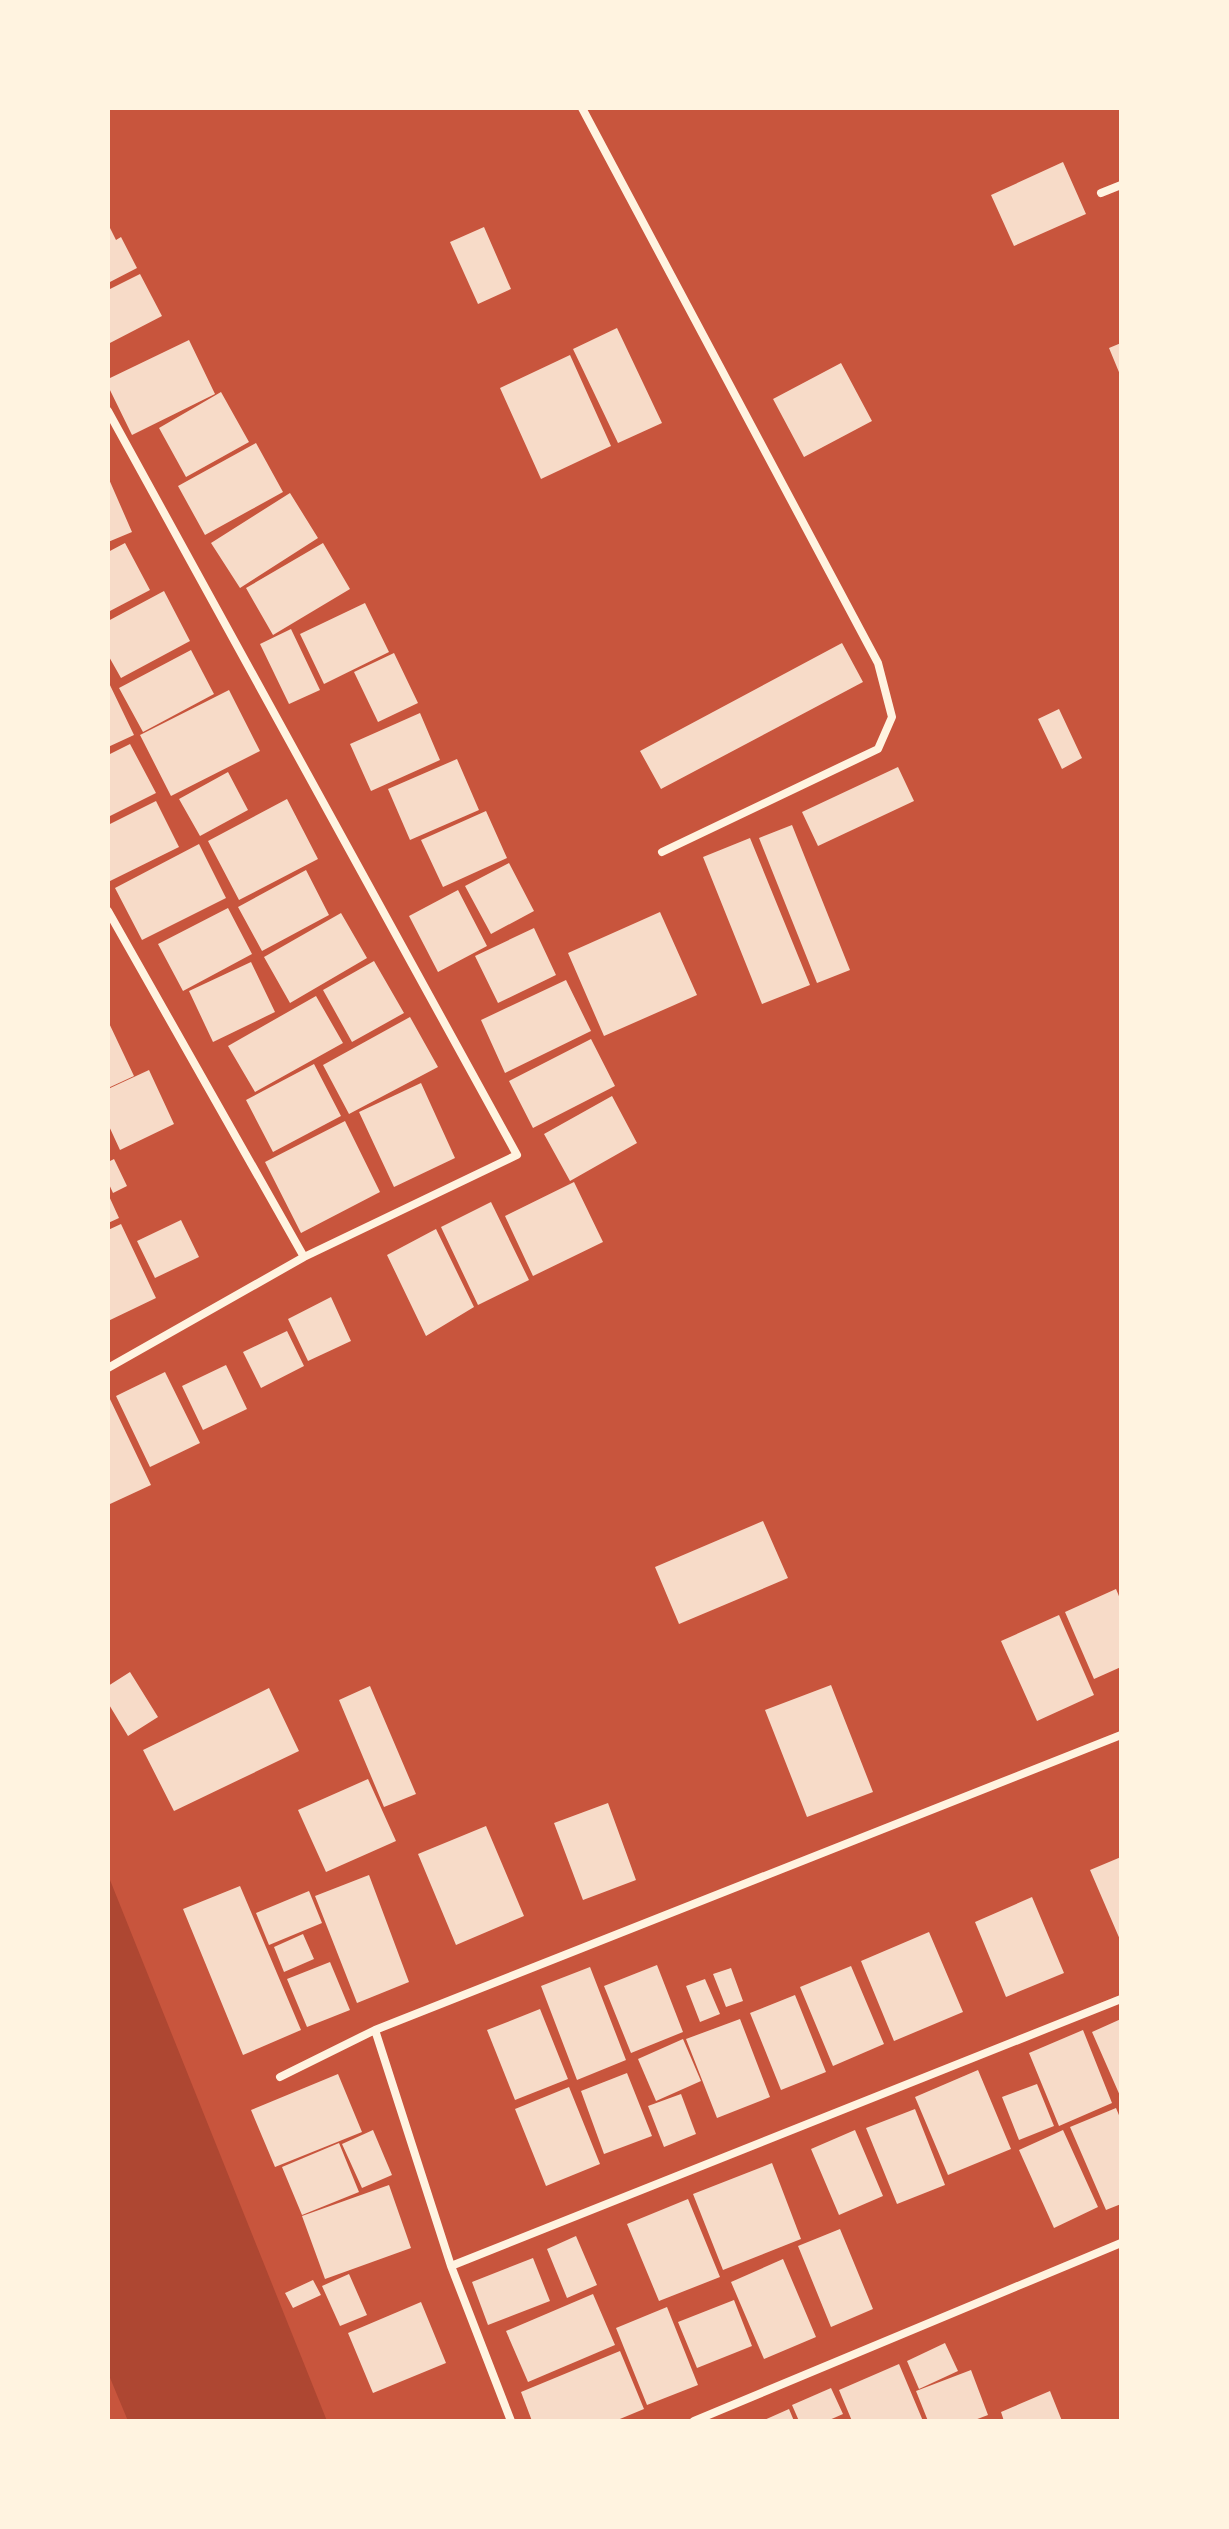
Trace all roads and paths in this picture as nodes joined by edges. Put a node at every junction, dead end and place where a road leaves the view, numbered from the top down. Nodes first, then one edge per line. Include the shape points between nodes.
1 (582, 108) edge
2 (1121, 185) edge
3 (1101, 193) dead end
4 (108, 411) edge
5 (662, 852) dead end
6 (108, 911) edge
7 (304, 1257) junction
8 (108, 1368) edge
9 (1121, 1735) edge
10 (1121, 1999) edge
11 (375, 2030) junction
12 (280, 2077) dead end
13 (1121, 2243) edge
14 (451, 2266) junction
15 (511, 2421) edge
16 (694, 2421) edge

1 - 5 street via 878,663 892,717 878,749
2 - 3 street
4 - 7 street via 517,1155
6 - 7 street
7 - 8 street
9 - 11 street
10 - 14 street
11 - 12 street
11 - 14 street
13 - 16 street
14 - 15 street

